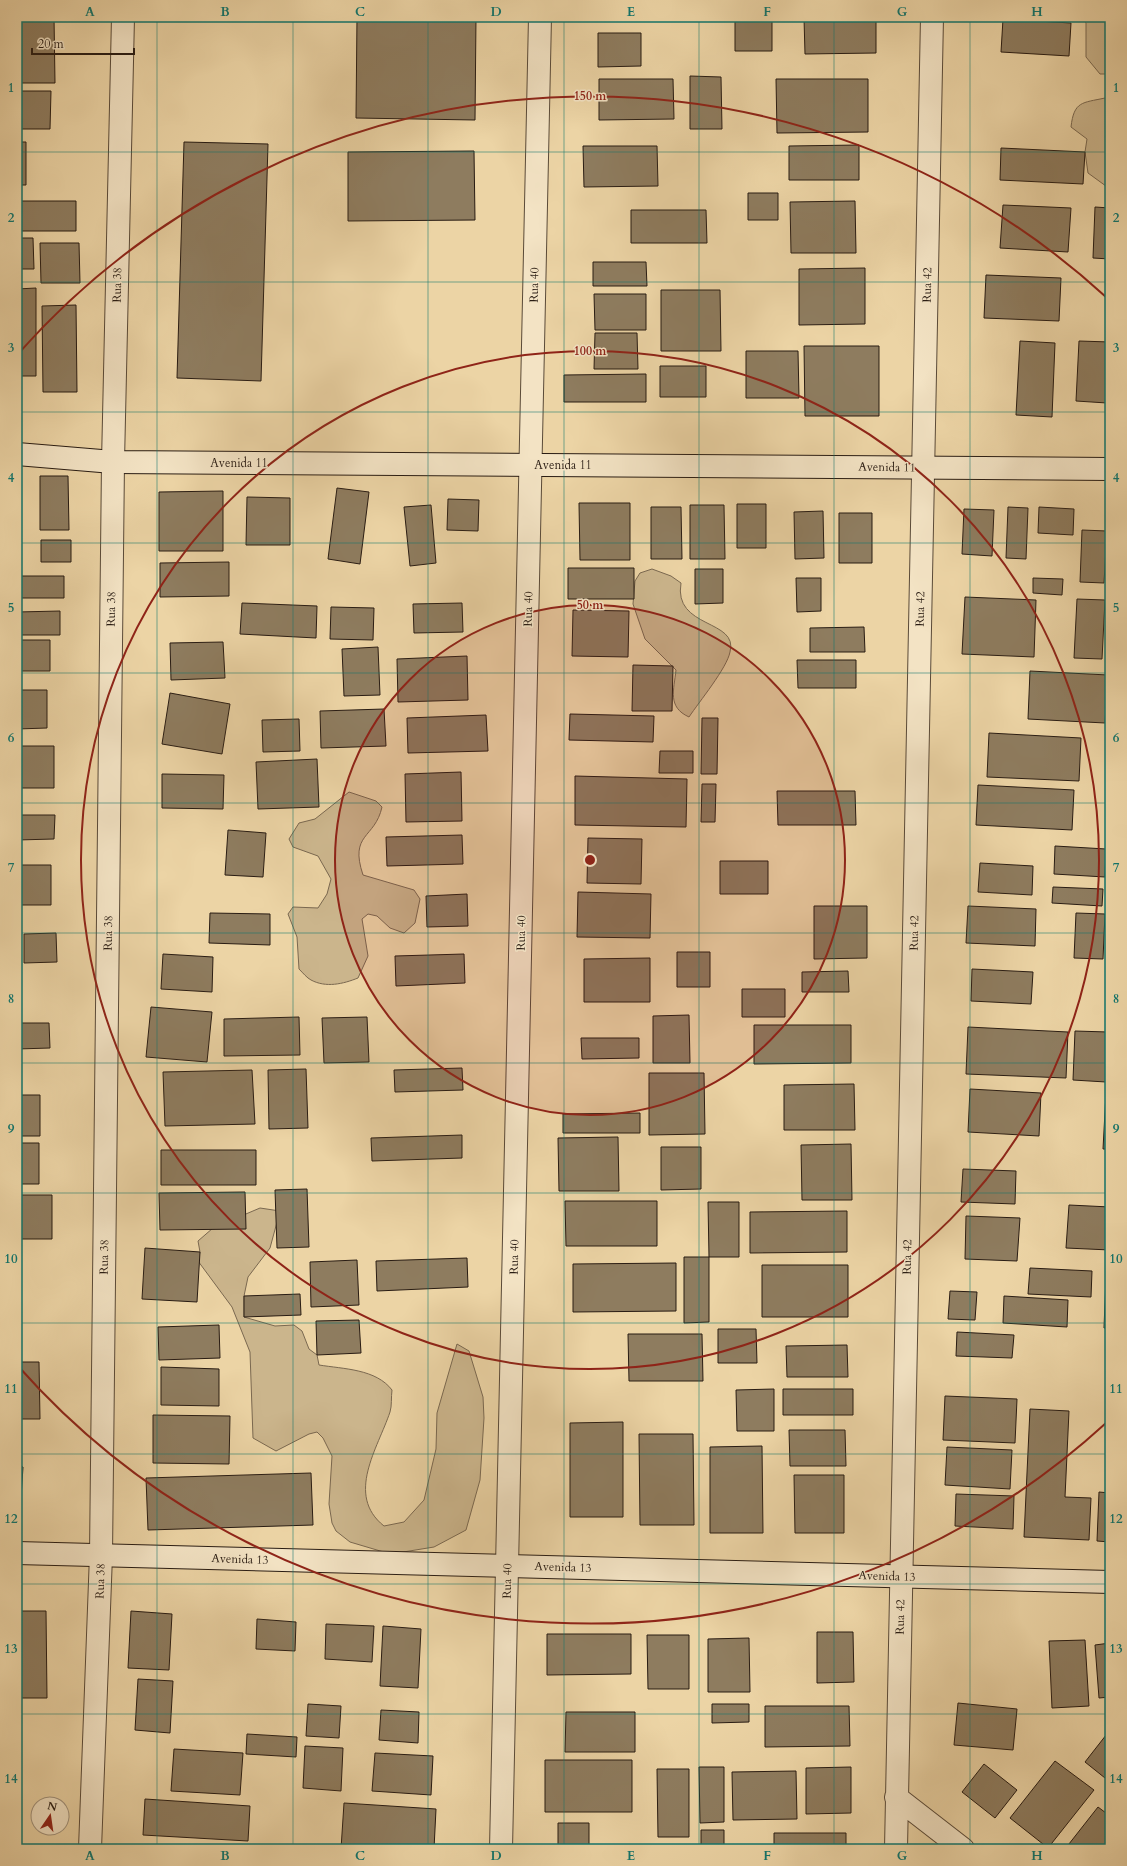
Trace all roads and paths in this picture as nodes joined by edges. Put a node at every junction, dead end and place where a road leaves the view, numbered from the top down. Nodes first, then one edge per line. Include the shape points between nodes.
1 (123, 17) edge
2 (540, 17) edge
3 (932, 17) edge
4 (17, 454) edge
5 (113, 462) junction
6 (531, 465) junction
7 (923, 467) junction
8 (1110, 468) edge
9 (17, 1552) edge
10 (101, 1555) junction
11 (508, 1566) junction
12 (901, 1576) junction
13 (1110, 1582) edge
14 (896, 1797) junction
15 (90, 1849) edge
16 (501, 1849) edge
17 (896, 1849) edge
18 (963, 1849) edge

1 - 5 street, Rua 38
2 - 6 street, Rua 40
3 - 7 street, Rua 42
4 - 5 street, Avenida 11
5 - 6 street, Avenida 11
5 - 10 street, Rua 38
6 - 7 street, Avenida 11
6 - 11 street, Rua 40
7 - 8 street, Avenida 11
7 - 12 street, Rua 42
9 - 10 street, Avenida 13
10 - 11 street, Avenida 13
10 - 15 street, Rua 38
11 - 12 street, Avenida 13
11 - 16 street, Rua 40
12 - 13 street, Avenida 13
12 - 14 street, Rua 42
14 - 17 street, Rua 42
14 - 18 street

